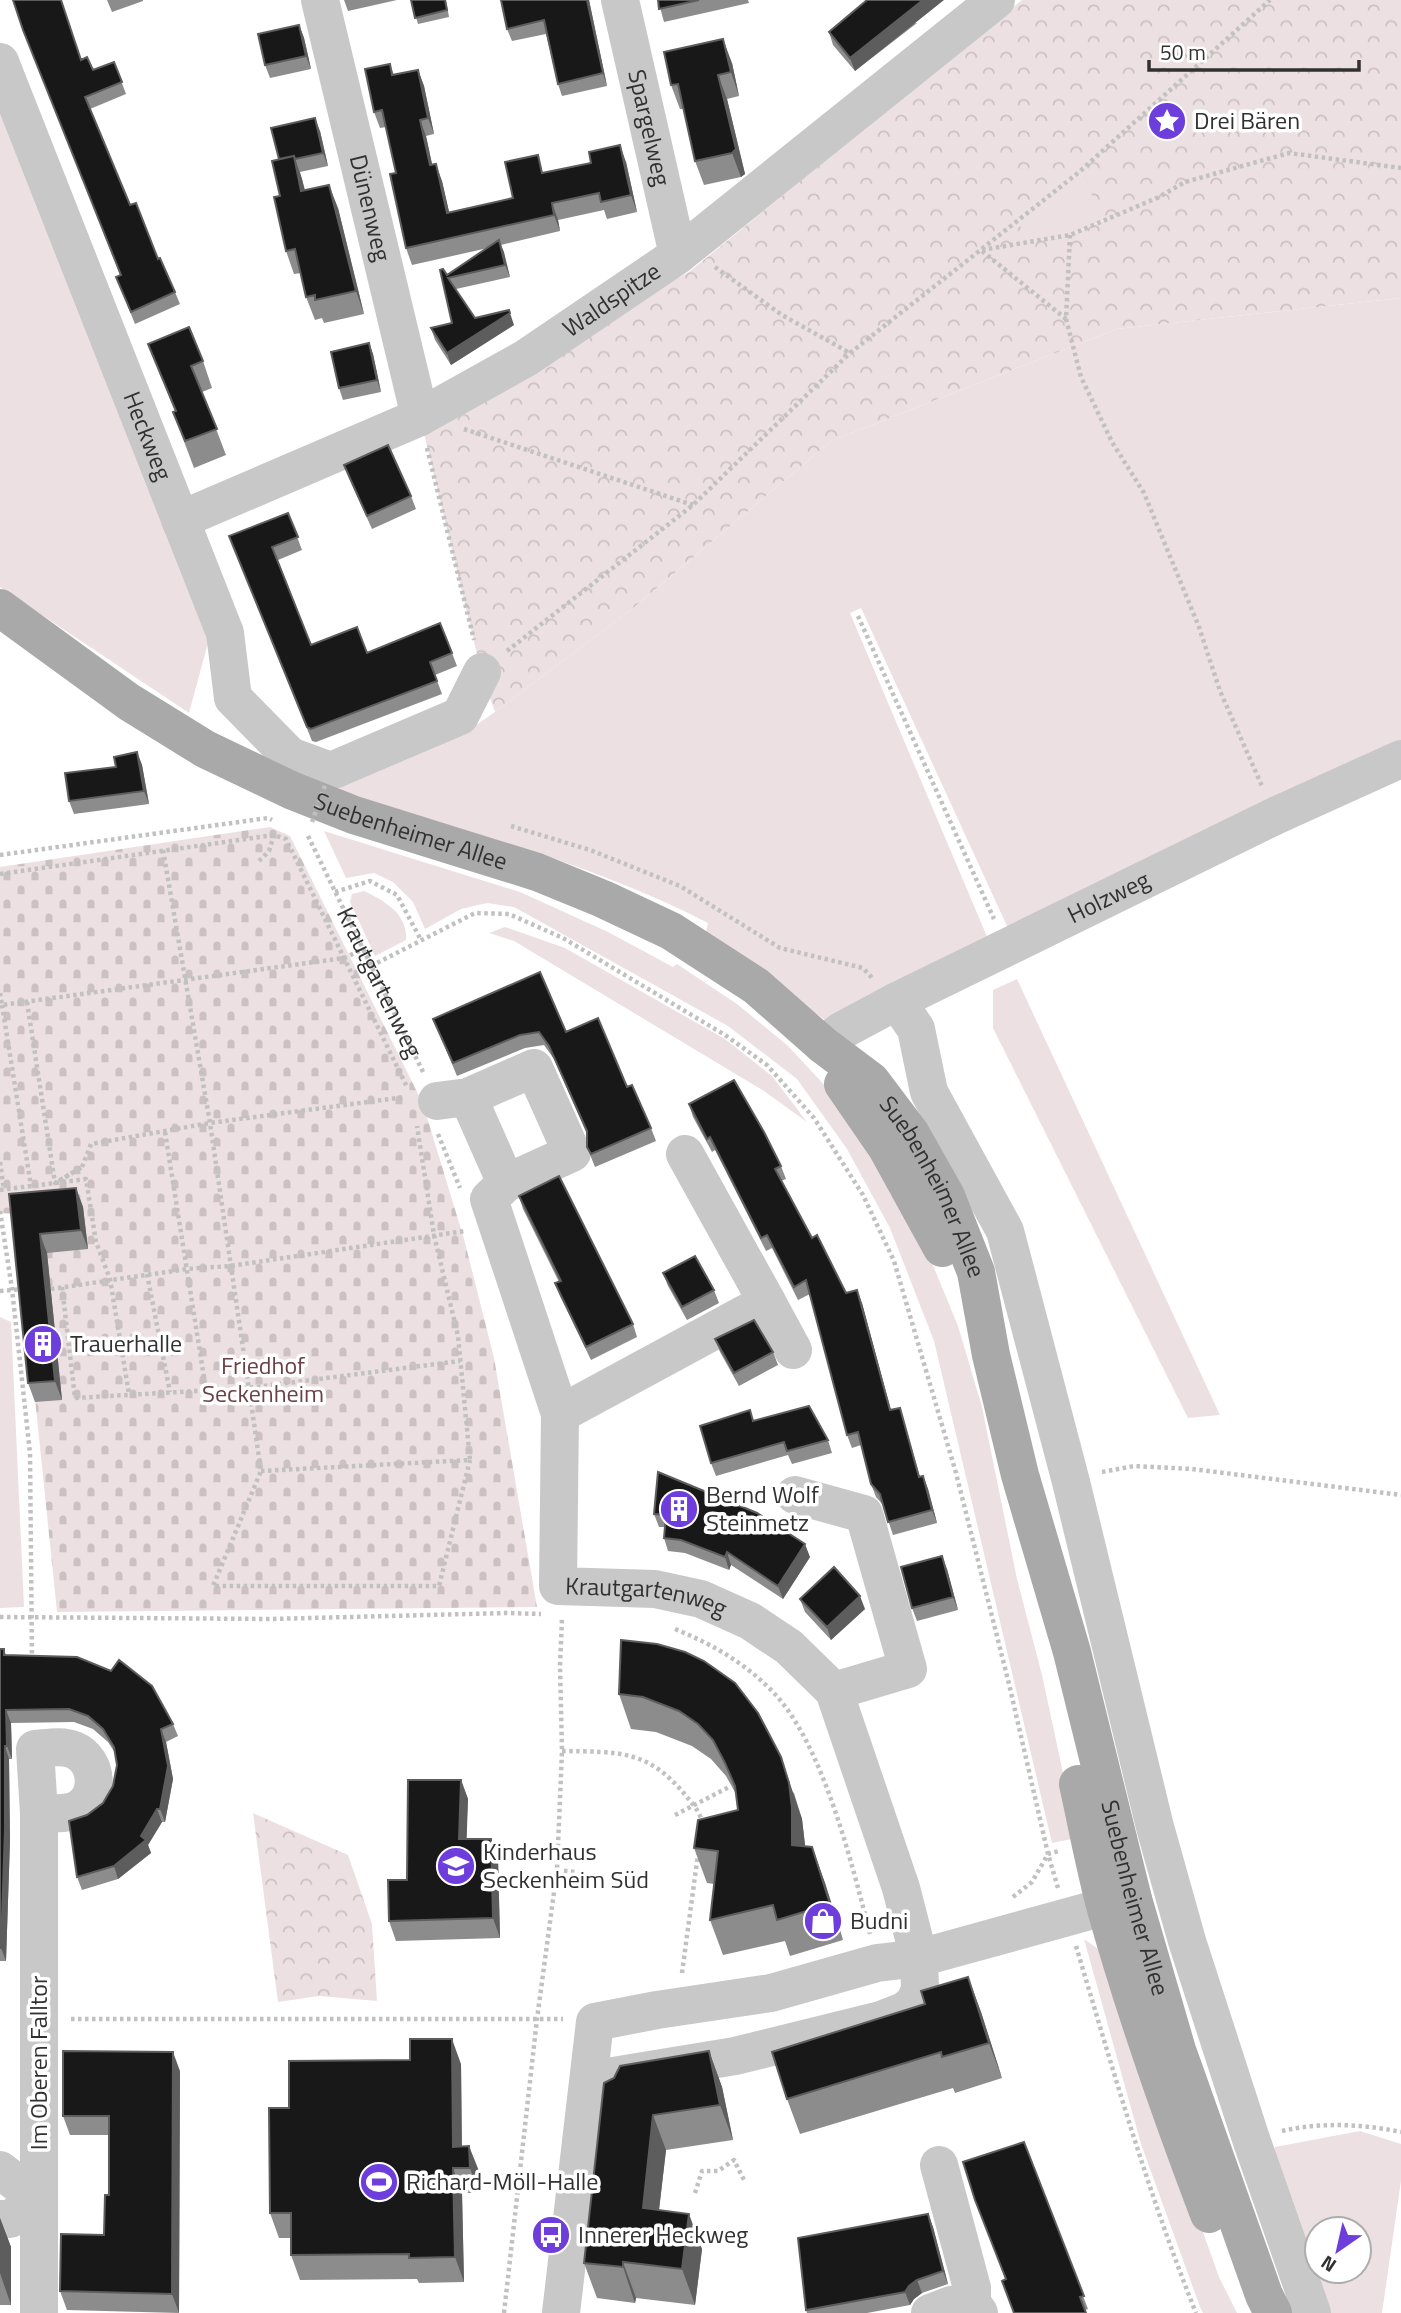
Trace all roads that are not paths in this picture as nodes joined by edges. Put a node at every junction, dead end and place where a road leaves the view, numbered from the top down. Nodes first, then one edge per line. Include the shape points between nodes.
1 (320, 0) edge
2 (620, 0) edge
3 (996, 0) edge
4 (0, 62) edge
5 (678, 255) junction
6 (420, 416) junction
7 (180, 520) junction
8 (0, 608) edge
9 (482, 671) road end
10 (1401, 760) edge
11 (897, 1001) junction
12 (823, 1045) junction
13 (685, 1154) dead end
14 (506, 1183) junction
15 (767, 1302) junction
16 (793, 1350) dead end
17 (560, 1414) junction
18 (795, 1494) dead end
19 (834, 1691) junction
20 (39, 1813) dead end
21 (1119, 1903) junction
22 (919, 1958) junction
23 (589, 2080) junction
24 (939, 2165) dead end
25 (0, 2170) edge
26 (39, 2200) junction
27 (0, 2219) edge
28 (975, 2308) edge
29 (39, 2313) edge
30 (561, 2313) edge
31 (930, 2313) edge
32 (1250, 2313) edge
33 (1273, 2313) edge
34 (1312, 2313) edge

1 - 6 street, Dünenweg
2 - 5 street, Spargelweg
3 - 5 street, Waldspitze
4 - 7 street, Heckweg
5 - 6 street, Waldspitze via 526,358
6 - 7 street, Waldspitze
7 - 9 street, Heckweg via 225,633 233,698 290,756 328,778 460,716
8 - 12 main road, Suebenheimer Allee via 129,702 205,749 354,815 537,872 671,931 755,986
10 - 11 street, Holzweg via 1275,816
11 - 12 street, Holzweg
11 - 34 street via 916,1029 929,1092 1005,1231 1187,1941
12 - 21 main road, Suebenheimer Allee via 921,1208 991,1355 1020,1475 1040,1623
13 - 15 street
14 - 14 street via 440,1107 534,1068 572,1153
14 - 17 street, Krautgartenweg via 489,1199
15 - 16 street
15 - 17 street
17 - 19 street, Krautgartenweg via 558,1586 655,1589 701,1599 750,1621 789,1647
18 - 19 street via 864,1514 908,1669
19 - 22 street, Krautgartenweg via 901,1888
20 - 26 street, Im Oberen Falltor
21 - 22 street
21 - 32 main road, Suebenheimer Allee via 1134,2002 1186,2154
21 - 33 main road, Suebenheimer Allee
22 - 23 street via 920,1990 914,2003 893,2016 735,2056
22 - 23 street via 877,1963 771,1993 595,2022
23 - 30 street
24 - 28 street
25 - 26 street
26 - 27 street via 10,2219
26 - 29 street, Im Oberen Falltor
28 - 31 street via 951,2305

